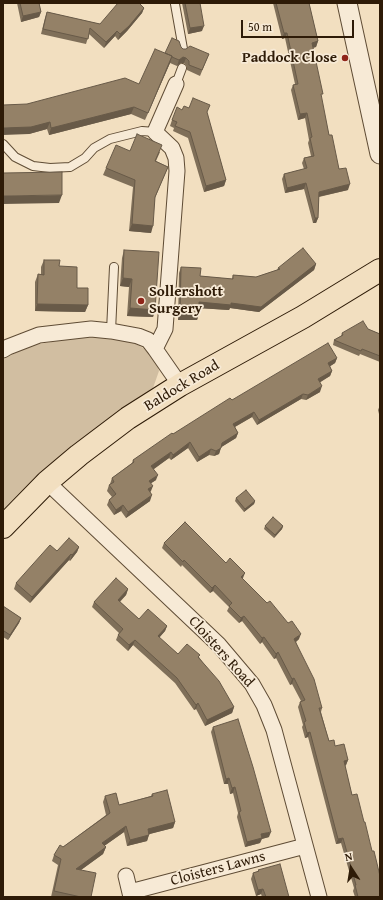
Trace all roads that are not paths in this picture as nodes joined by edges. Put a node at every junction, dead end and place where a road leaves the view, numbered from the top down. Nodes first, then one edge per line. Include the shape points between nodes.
1 (347, 3) edge
2 (175, 4) edge
3 (183, 49) edge
4 (182, 68) dead end
5 (176, 84) joint
6 (155, 132) junction
7 (3, 144) edge
8 (380, 154) edge
9 (114, 267) dead end
10 (380, 270) edge
11 (111, 331) junction
12 (155, 349) junction
13 (3, 350) edge
14 (180, 385) junction
15 (47, 482) junction
16 (3, 527) edge
17 (305, 846) junction
18 (126, 876) dead end
19 (130, 895) edge
20 (319, 897) edge

1 - 8 street
2 - 3 lane
4 - 5 lane
5 - 6 street
6 - 7 lane via 142,130 110,139 70,167 33,166 15,158
6 - 12 street via 172,148 177,171 165,329
9 - 11 lane
10 - 14 main road, Baldock Road
11 - 12 street via 148,340
11 - 13 street via 91,328 39,335
12 - 14 street
14 - 15 main road, Baldock Road via 128,418 79,454
15 - 16 main road, Baldock Road
15 - 17 street, Cloisters Road via 200,626 252,684 274,730
17 - 19 street, Cloisters Lawns
17 - 20 street, Cloisters Road
18 - 19 street, Cloisters Lawns

